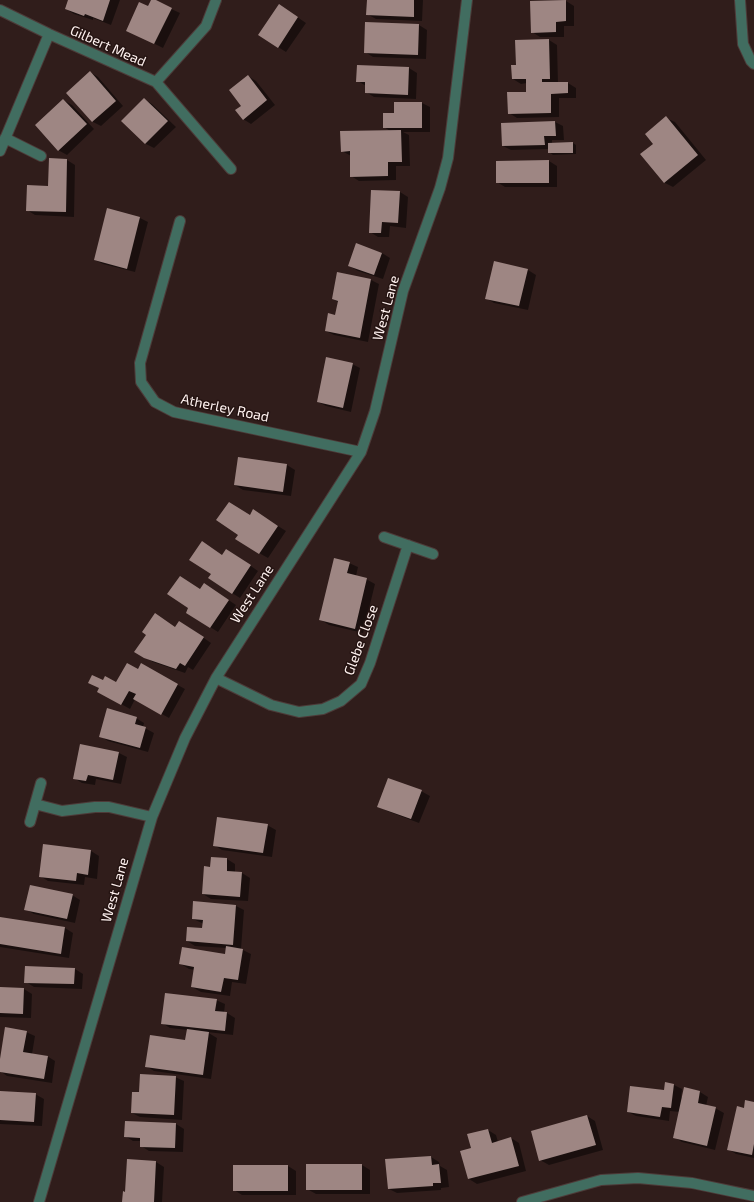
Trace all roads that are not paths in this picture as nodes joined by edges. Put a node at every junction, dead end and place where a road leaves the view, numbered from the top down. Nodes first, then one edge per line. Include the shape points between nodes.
1 (216, 0) edge
2 (467, 0) edge
3 (740, 0) edge
4 (0, 10) edge
5 (49, 34) junction
6 (754, 64) edge
7 (156, 82) junction
8 (5, 138) junction
9 (0, 151) edge
10 (41, 156) dead end
11 (231, 169) dead end
12 (180, 221) dead end
13 (361, 452) junction
14 (384, 537) dead end
15 (408, 545) junction
16 (434, 554) dead end
17 (216, 678) junction
18 (41, 783) dead end
19 (35, 804) junction
20 (152, 817) junction
21 (30, 822) dead end
22 (754, 1196) edge
23 (39, 1202) edge
24 (522, 1202) edge

1 - 7 street, Gilbert Mead via 206,26
2 - 13 street, West Lane via 448,158 440,188 403,291 375,411
3 - 6 street via 743,44 750,61
4 - 5 street, Gilbert Mead
5 - 7 street, Gilbert Mead
5 - 8 street, Gilbert Mead
7 - 11 street, Gilbert Mead
8 - 9 street, Gilbert Mead
8 - 10 street
12 - 13 street, Atherley Road via 140,363 141,382 155,402 174,412
13 - 17 street, West Lane
14 - 15 street
15 - 16 street
15 - 17 street, Glebe Close via 361,684 341,701 323,709 299,712 271,704
17 - 20 street, West Lane via 185,738
18 - 19 street
19 - 20 street via 62,811 108,808
19 - 21 street
20 - 23 street, West Lane
22 - 24 street via 692,1183 638,1178 601,1180

